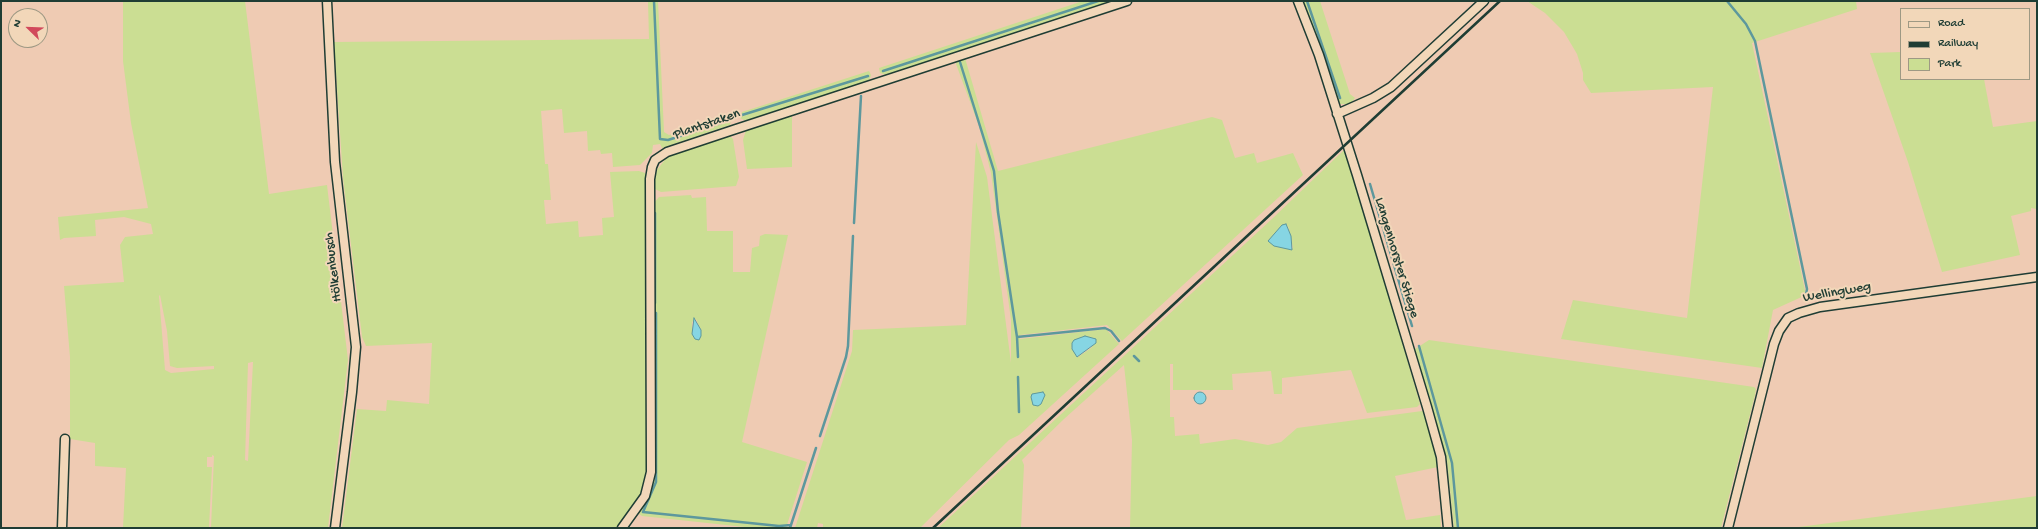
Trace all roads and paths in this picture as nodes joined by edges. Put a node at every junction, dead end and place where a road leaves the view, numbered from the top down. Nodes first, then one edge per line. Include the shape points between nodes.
1 (327, 1) edge
2 (1127, 1) edge
3 (1298, 1) edge
4 (1484, 1) edge
5 (1336, 114) junction
6 (2037, 277) edge
7 (65, 439) dead end
8 (62, 528) edge
9 (335, 528) edge
10 (622, 528) edge
11 (1448, 528) edge
12 (1728, 528) edge

1 - 9 street, Hölkenbusch via 335,162 356,347
2 - 10 street, Plantstaken via 736,128 667,152 656,160 650,179 651,472 645,496
3 - 5 street, Langenhorster Stiege via 1319,55
4 - 5 street via 1391,87
5 - 11 street, Langenhorster Stiege via 1364,197 1441,457
6 - 12 street, Wellingweg via 1820,307 1788,318 1774,344
7 - 8 street

